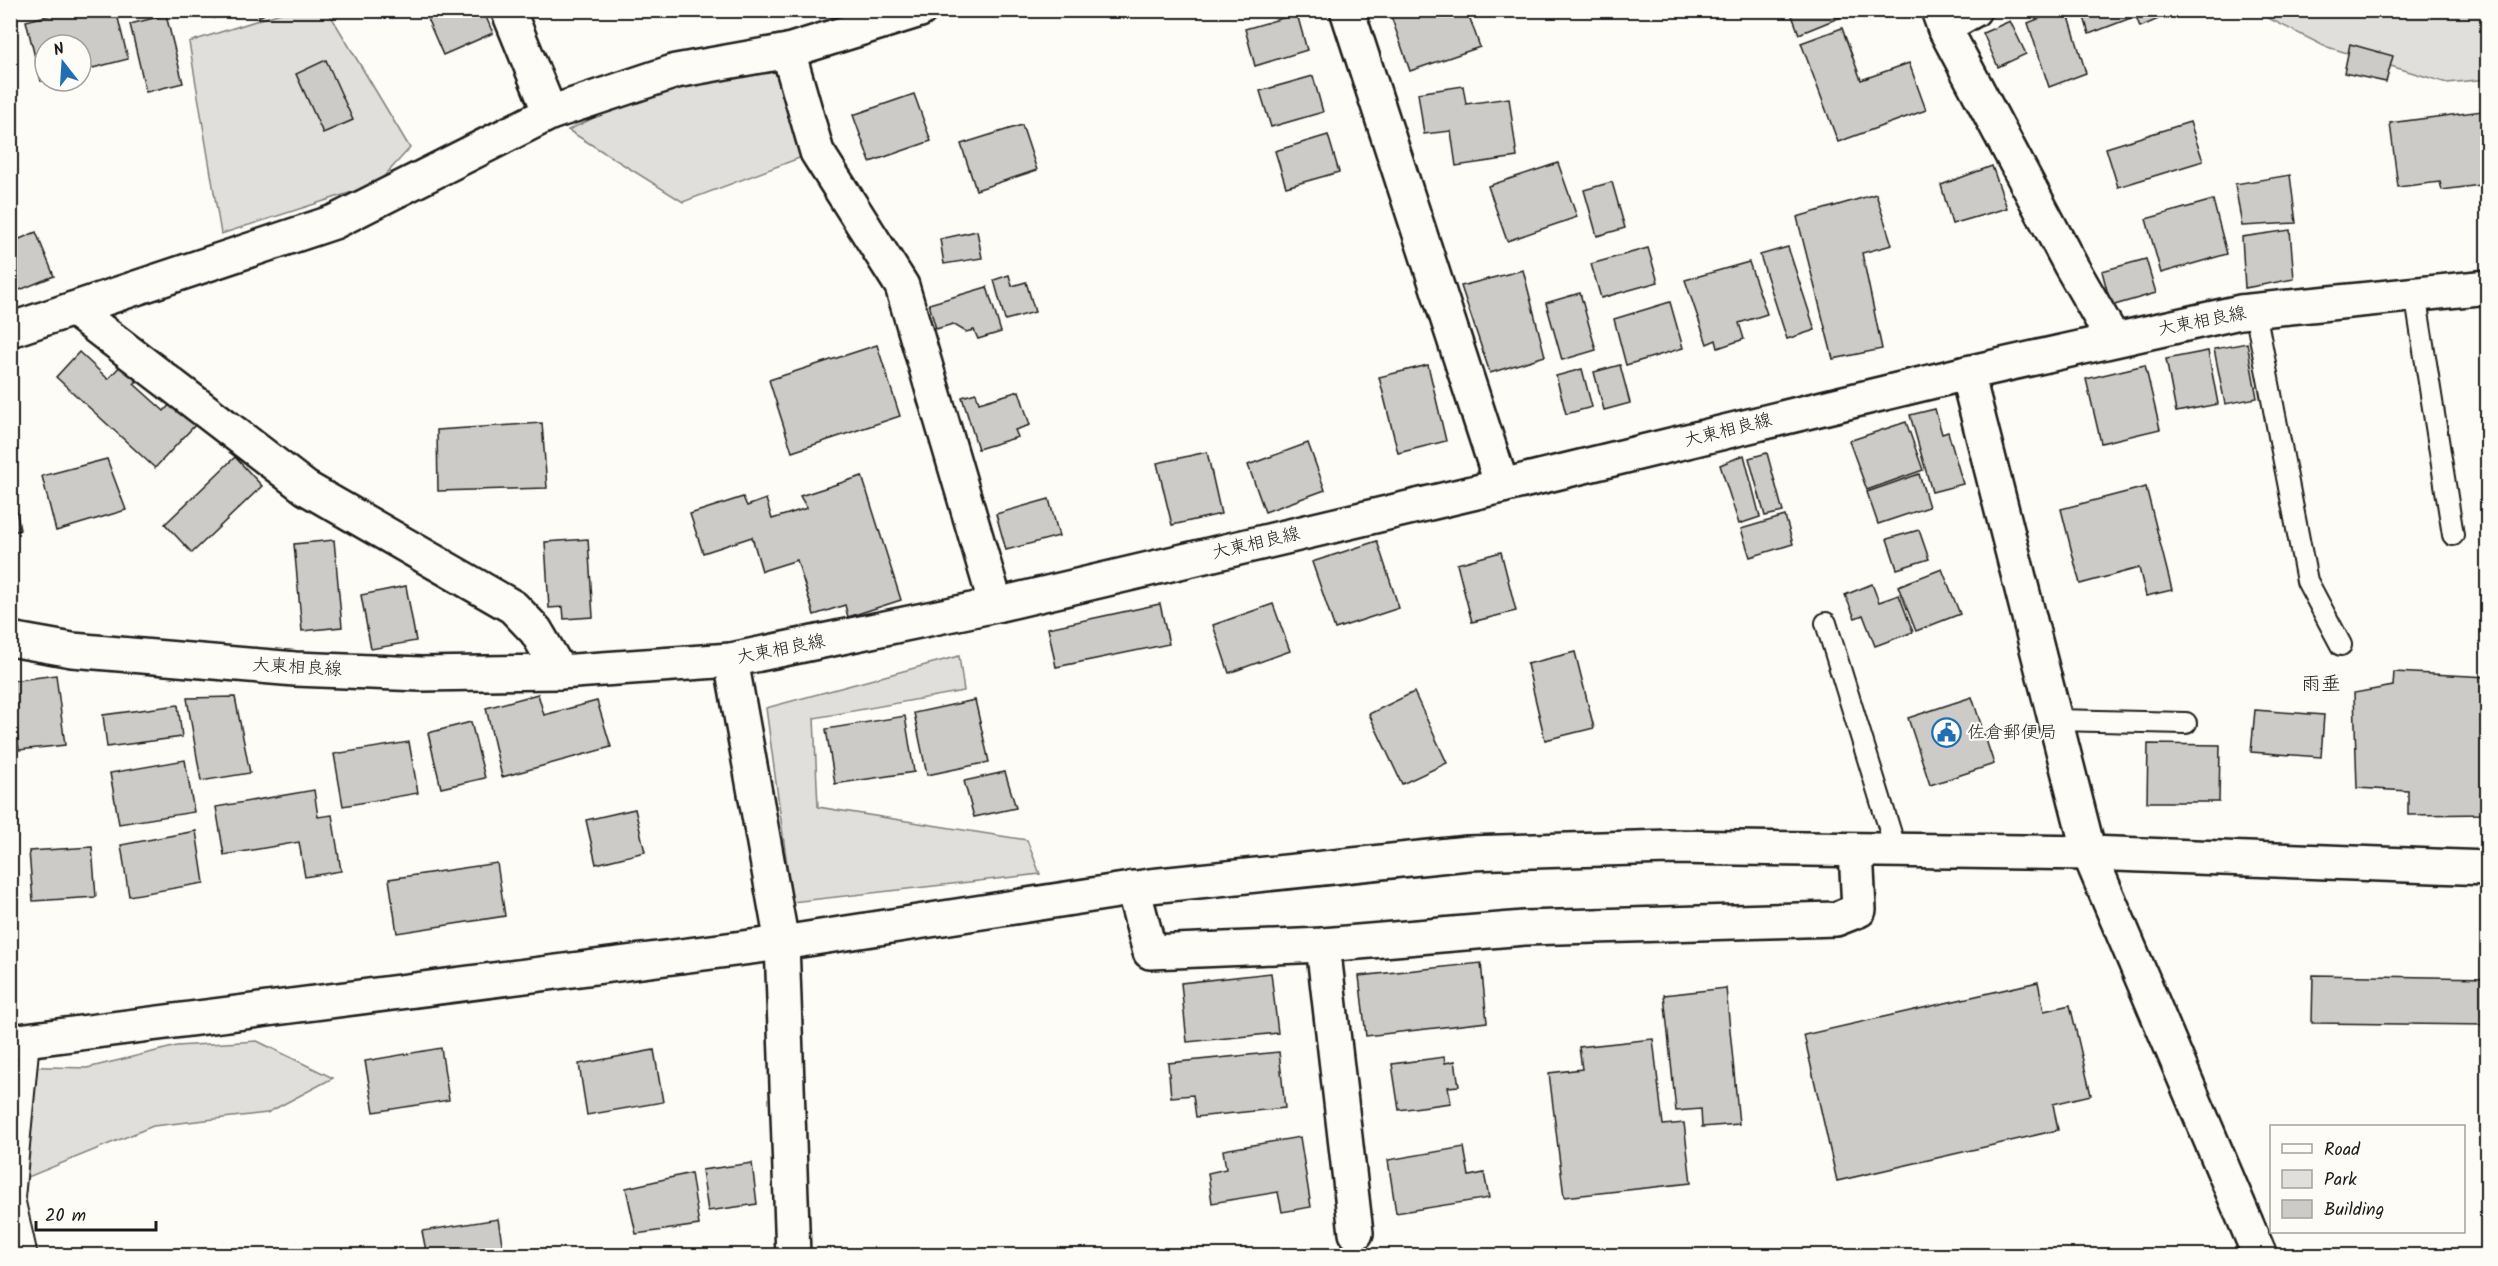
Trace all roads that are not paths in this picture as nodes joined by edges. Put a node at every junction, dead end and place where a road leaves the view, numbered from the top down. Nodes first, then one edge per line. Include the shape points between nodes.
1 (508, 10) edge
2 (920, 10) edge
3 (1347, 10) edge
4 (1974, 10) edge
5 (1941, 19) edge
6 (788, 51) junction
7 (550, 113) junction
8 (2487, 287) edge
9 (2415, 293) junction
10 (73, 309) junction
11 (2255, 311) junction
12 (10, 330) edge
13 (2113, 339) junction
14 (1967, 373) junction
15 (1502, 486) junction
16 (2453, 536) dead end
17 (996, 605) junction
18 (1826, 622) dead end
19 (10, 639) edge
20 (2341, 645) dead end
21 (731, 660) junction
22 (560, 672) junction
23 (2055, 720) junction
24 (2186, 723) dead end
25 (1856, 850) junction
26 (1896, 850) junction
27 (2089, 853) junction
28 (2487, 867) edge
29 (1133, 888) junction
30 (782, 943) junction
31 (1323, 945) junction
32 (20, 1041) edge
33 (1356, 1233) dead end
34 (27, 1256) edge
35 (793, 1256) edge
36 (2260, 1256) edge

1 - 7 street
2 - 6 street
3 - 15 street
4 - 5 street
5 - 13 street
6 - 7 street via 676,71
6 - 17 street via 817,152 902,286
7 - 10 street via 334,222
8 - 9 street, 大東相良線
9 - 11 street, 大東相良線
9 - 16 lane
10 - 12 street
10 - 22 street via 306,488 513,607 536,630
11 - 13 street, 大東相良線
11 - 20 lane via 2307,581
13 - 14 street, 大東相良線
14 - 15 street, 大東相良線
14 - 23 street
15 - 17 street, 大東相良線
17 - 21 street, 大東相良線
18 - 26 lane
19 - 22 street, 大東相良線 via 72,650 295,669 421,674
21 - 22 street, 大東相良線
21 - 30 street
23 - 24 lane
23 - 27 street
25 - 26 street
25 - 29 street via 1669,847 1468,853
25 - 31 street via 1859,910 1836,920 1524,928
26 - 27 street
27 - 28 street
27 - 36 street
29 - 30 street
29 - 31 street via 1150,952
30 - 32 street
30 - 35 street
31 - 33 street
32 - 34 lane via 14,1198

